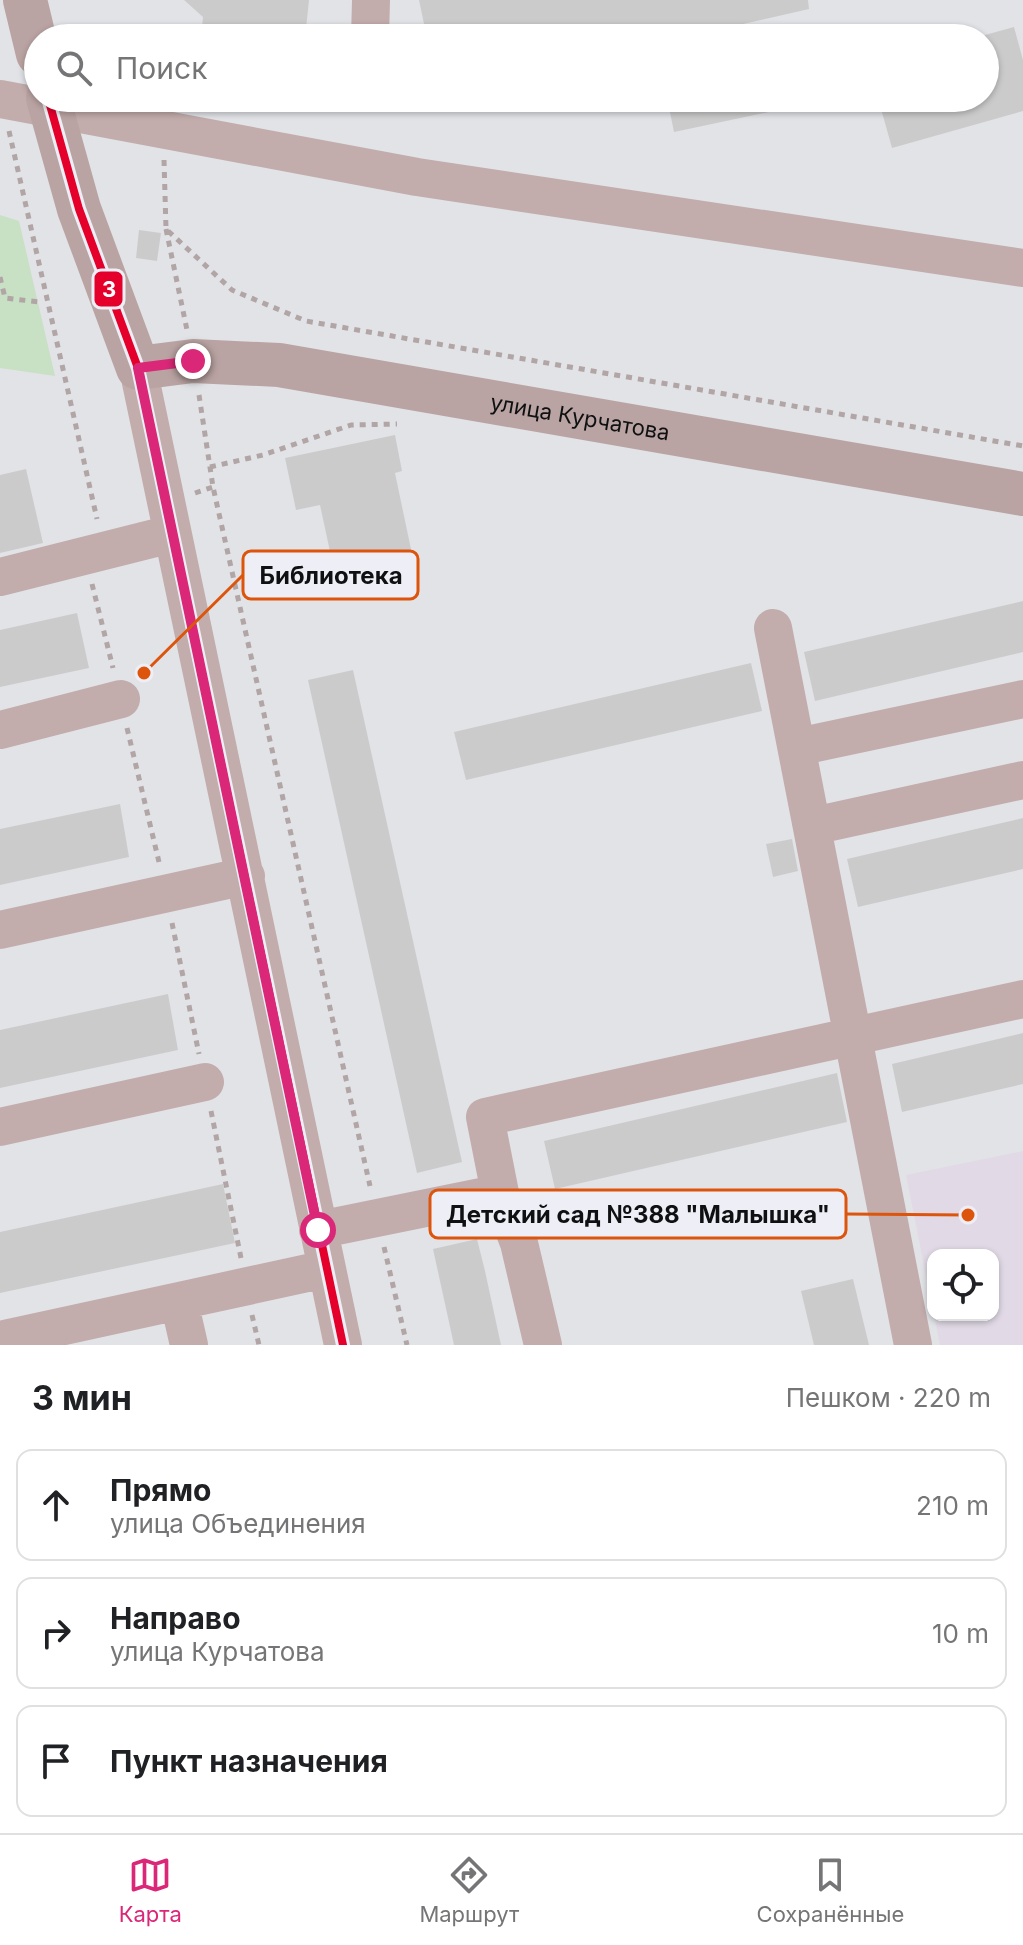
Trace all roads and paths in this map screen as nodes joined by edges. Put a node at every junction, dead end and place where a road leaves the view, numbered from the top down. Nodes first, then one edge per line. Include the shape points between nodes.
1 (25, 0) edge
2 (371, 0) edge
3 (31, 24) edge
4 (370, 24) edge
5 (1, 99) edge
6 (24, 100) edge
7 (52, 112) edge
8 (90, 112) edge
9 (164, 130) junction
10 (166, 229) junction
11 (1023, 268) edge
12 (0, 277) edge
13 (39, 302) dead end
14 (193, 361) junction
15 (138, 368) junction
16 (1023, 446) edge
17 (263, 455) dead end
18 (210, 467) junction
19 (1023, 494) edge
20 (171, 534) junction
21 (95, 552) junction
22 (0, 577) edge
23 (773, 628) dead end
24 (121, 699) junction
25 (1023, 699) edge
26 (0, 730) edge
27 (797, 747) junction
28 (1023, 780) edge
29 (813, 826) junction
30 (246, 876) junction
31 (166, 894) junction
32 (0, 930) edge
33 (1023, 999) edge
34 (854, 1036) junction
35 (205, 1082) junction
36 (0, 1127) edge
37 (500, 1193) junction
38 (377, 1217) junction
39 (318, 1230) junction
40 (326, 1269) junction
41 (247, 1286) junction
42 (179, 1301) junction
43 (0, 1340) edge
44 (189, 1345) edge
45 (259, 1345) edge
46 (343, 1345) edge
47 (407, 1345) edge
48 (543, 1345) edge
49 (913, 1345) edge

1 - 3 main road
2 - 4 street
5 - 6 street
5 - 21 path
7 - 15 main road via 79,209
8 - 9 street
9 - 10 path
9 - 11 street via 417,177
10 - 14 path
10 - 16 path via 232,290 306,321
12 - 13 path via 5,298
14 - 15 main road, улица Курчатова
14 - 18 path
14 - 19 main road, улица Курчатова via 279,365
15 - 20 street
17 - 18 path
18 - 38 path
20 - 21 street
20 - 30 street
21 - 22 street
21 - 24 path
23 - 27 street
24 - 26 street
24 - 31 path
25 - 27 street
27 - 29 street
28 - 29 street
29 - 34 street
30 - 31 street
30 - 39 street
31 - 32 street
31 - 35 path
33 - 34 street
34 - 37 street via 485,1117
34 - 49 street
35 - 36 street
35 - 41 path
37 - 38 street
37 - 48 street via 519,1243
38 - 39 street
38 - 47 path
39 - 40 street
40 - 41 street
40 - 46 street
41 - 42 street
41 - 45 path
42 - 43 street
42 - 44 street

